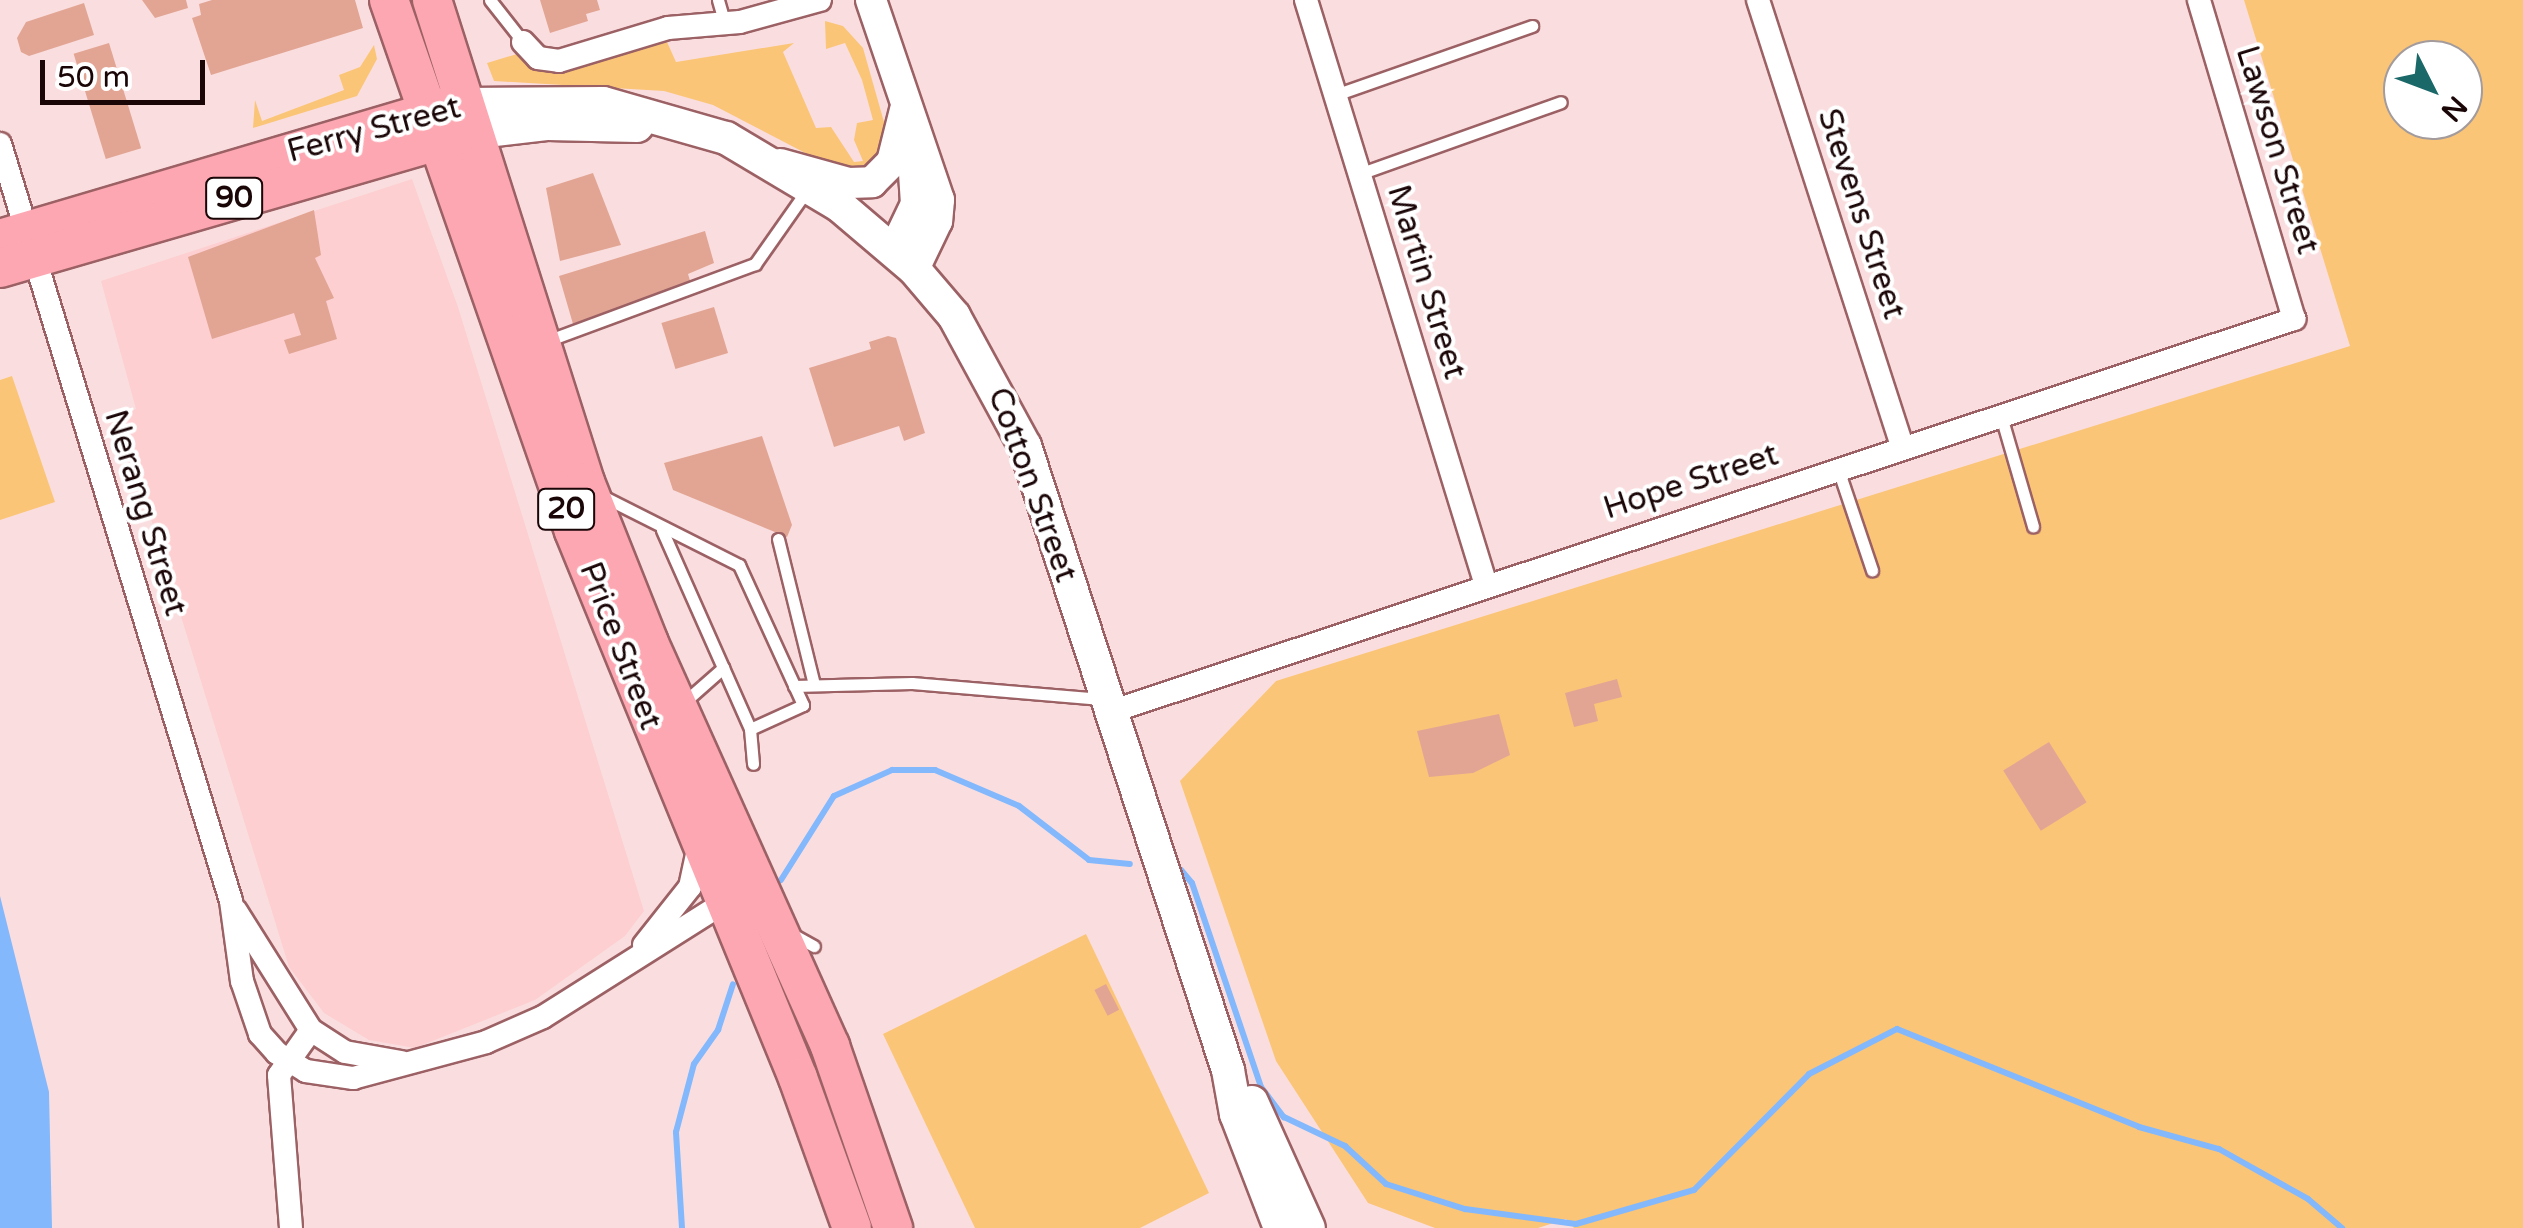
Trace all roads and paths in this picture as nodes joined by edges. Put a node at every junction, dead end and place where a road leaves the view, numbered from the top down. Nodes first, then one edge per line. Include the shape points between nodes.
1 (389, 0) edge
2 (432, 0) edge
3 (490, 0) edge
4 (718, 0) edge
5 (820, 0) edge
6 (871, 0) edge
7 (1306, 0) edge
8 (1758, 0) edge
9 (2199, 0) edge
10 (726, 24) junction
11 (1532, 26) dead end
12 (523, 42) joint
13 (1335, 95) junction
14 (1561, 102) dead end
15 (905, 110) junction
16 (447, 122) junction
17 (0, 144) edge
18 (1359, 174) junction
19 (814, 180) junction
20 (16, 249) edge
21 (904, 259) junction
22 (2294, 320) joint
23 (537, 344) junction
24 (2001, 416) junction
25 (1903, 448) junction
26 (1838, 469) junction
27 (585, 482) junction
28 (2033, 526) dead end
29 (662, 530) junction
30 (778, 539) dead end
31 (1872, 570) dead end
32 (1485, 582) junction
33 (724, 668) junction
34 (814, 684) junction
35 (794, 686) junction
36 (1108, 706) junction
37 (679, 709) junction
38 (750, 729) junction
39 (753, 764) dead end
40 (708, 771) junction
41 (699, 844) junction
42 (231, 901) junction
43 (723, 904) junction
44 (780, 927) junction
45 (814, 946) dead end
46 (616, 971) junction
47 (311, 1030) junction
48 (444, 1055) junction
49 (286, 1060) junction
50 (1228, 1070) junction
51 (893, 1224) edge
52 (1275, 1224) edge
53 (291, 1228) edge
54 (852, 1228) edge
55 (1309, 1228) edge

1 - 16 main road, Price Street
2 - 16 main road, Price Street
3 - 12 lane
4 - 10 lane
5 - 10 street
6 - 15 street
7 - 13 street, Martin Street
8 - 25 street, Stevens Street
9 - 22 street, Lawson Street
10 - 12 street via 668,28 555,62
11 - 13 lane
13 - 18 street, Martin Street
14 - 18 lane
15 - 19 street via 892,162 881,176 856,184
15 - 21 street via 940,206
16 - 19 main road, Ferry Street via 592,102 696,128
16 - 20 main road, Ferry Street / 90
16 - 23 main road, Price Street / 20
16 - 41 main road, Price Street / 20 via 568,514
17 - 20 street, Nerang Street
18 - 32 street, Martin Street
19 - 21 main road, Ferry Street
19 - 23 lane via 755,264
20 - 42 street, Nerang Street
21 - 36 main road, Cotton Street via 954,316 1008,409
22 - 24 street, Hope Street
23 - 27 main road, Price Street / 20
24 - 25 street, Hope Street
24 - 28 lane
25 - 26 street, Hope Street
26 - 31 lane
26 - 32 street, Hope Street
27 - 29 lane
27 - 37 main road, Price Street / 20
29 - 33 lane
29 - 35 lane via 735,560
30 - 34 lane
32 - 36 street, Hope Street
33 - 37 lane
33 - 38 lane
34 - 35 lane
34 - 36 lane via 912,683
35 - 38 lane via 803,706
36 - 50 main road, Cotton Street
37 - 40 main road, Price Street / 20
38 - 39 lane
40 - 43 main road via 734,871
40 - 44 main road, Price Street / 20
41 - 43 main road, Price Street / 20
41 - 46 street via 690,887
42 - 47 street, Nerang Street
42 - 49 street, Nerang Street via 242,981 260,1034
43 - 46 street
43 - 54 main road, Price Street / 20 via 798,1078
44 - 45 lane
44 - 51 main road, Price Street / 20 via 812,990
46 - 48 street via 544,1017
47 - 48 street via 371,1059
47 - 49 street
48 - 49 street via 353,1078 306,1071
49 - 53 street via 279,1101
50 - 52 main road via 1236,1114
50 - 55 main road via 1255,1106

